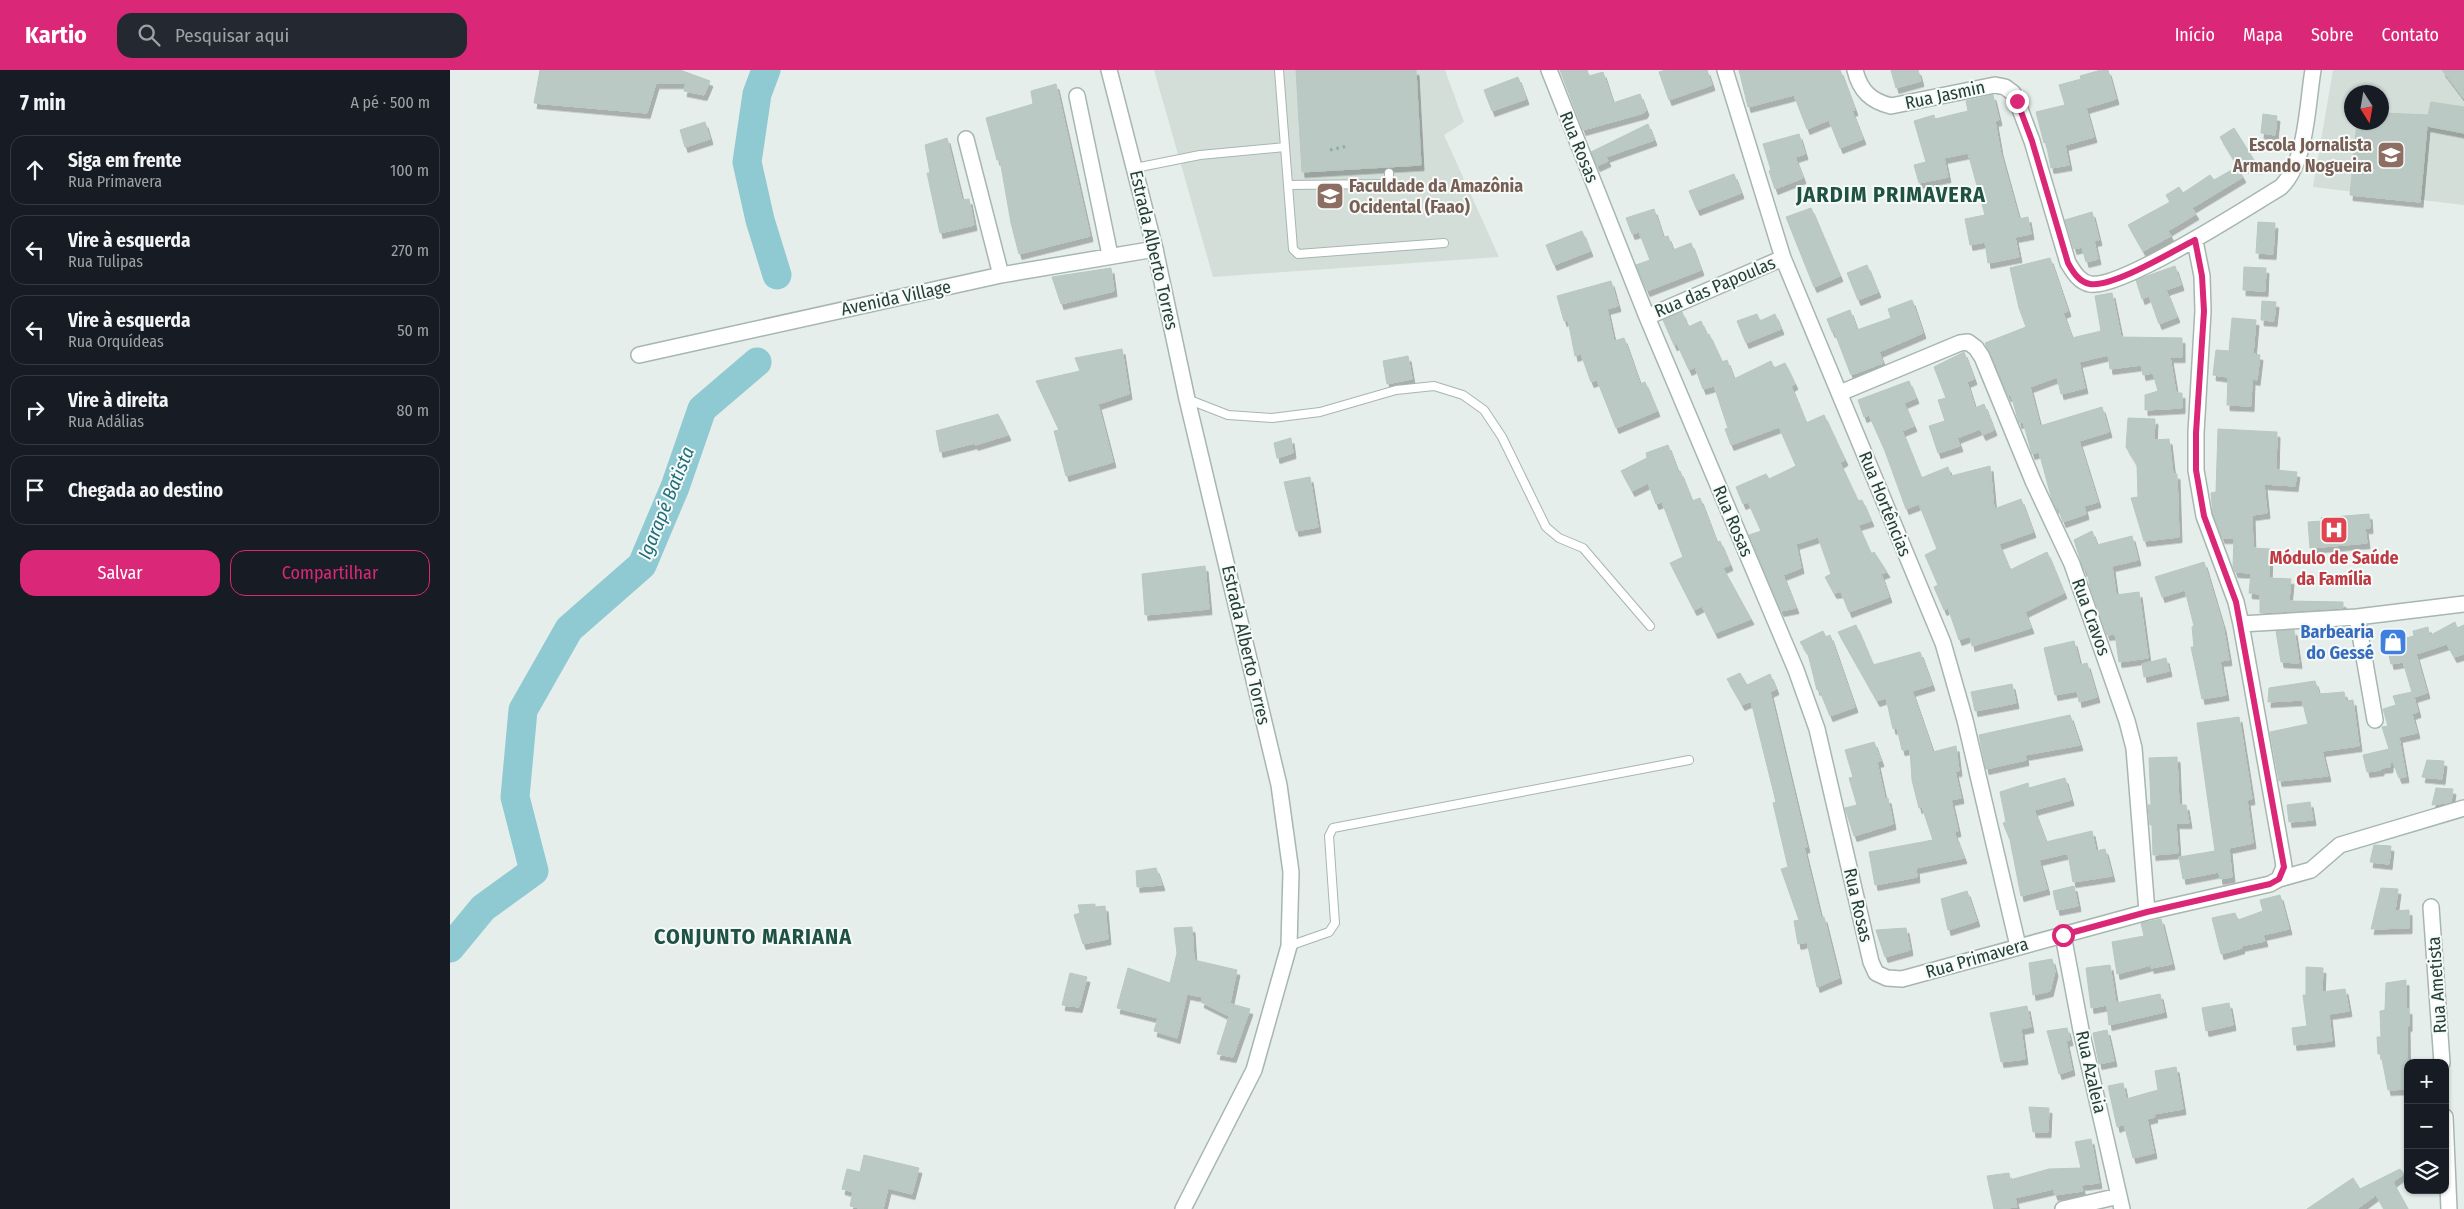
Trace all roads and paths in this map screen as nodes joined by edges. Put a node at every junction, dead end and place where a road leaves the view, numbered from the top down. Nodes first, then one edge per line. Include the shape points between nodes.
1 (1109, 70) edge
2 (1279, 70) edge
3 (1549, 70) edge
4 (1725, 70) edge
5 (1855, 70) edge
6 (2313, 70) edge
7 (1077, 96) dead end
8 (966, 139) dead end
9 (1347, 146) dead end
10 (1285, 147) junction
11 (1330, 150) dead end
12 (1135, 168) junction
13 (1389, 173) dead end
14 (1288, 185) junction
15 (2195, 240) junction
16 (1444, 243) dead end
17 (1155, 248) junction
18 (1110, 256) junction
19 (1783, 258) junction
20 (1001, 276) junction
21 (1647, 317) junction
22 (639, 355) dead end
23 (1840, 393) junction
24 (1187, 399) junction
25 (2464, 604) edge
26 (2357, 617) junction
27 (2241, 624) junction
28 (1650, 626) dead end
29 (2375, 720) dead end
30 (1689, 760) dead end
31 (2464, 808) edge
32 (2279, 879) junction
33 (2431, 907) dead end
34 (2147, 912) junction
35 (2063, 935) junction
36 (1289, 946) junction
37 (2018, 946) junction
38 (1887, 978) joint
39 (2442, 1059) edge
40 (2446, 1149) edge
41 (2120, 1202) edge
42 (1183, 1209) edge
43 (2063, 1209) edge
44 (2449, 1209) edge

1 - 12 street, Estrada Alberto Torres
2 - 10 lane
3 - 21 street, Rua Rosas
4 - 19 street, Rua Hortências
5 - 15 street, Rua Jasmin via 1864,92 1876,103 1891,106 1995,85 2013,93 2032,141 2068,263 2077,277 2089,284 2108,283
6 - 15 street via 2298,160 2290,178 2281,187
7 - 18 street
8 - 20 street
9 - 11 path
10 - 12 lane via 1200,156
10 - 14 lane
12 - 17 street, Estrada Alberto Torres
13 - 14 lane via 1389,181 1385,184
14 - 16 lane via 1293,250 1298,254
15 - 27 street via 2204,311 2196,470 2204,516
17 - 18 street, Avenida Village
17 - 24 street, Estrada Alberto Torres
18 - 20 street, Avenida Village
19 - 21 street, Rua das Papoulas
19 - 23 street, Rua Hortências
20 - 22 street, Avenida Village
21 - 38 street, Rua Rosas via 1817,728 1871,962 1876,973
23 - 34 street, Rua Cravos via 1960,343 1968,342 1982,358 2033,481 2072,564 2119,693 2134,748
23 - 37 street, Rua Hortências via 1943,643 1965,720
24 - 28 lane via 1228,415 1272,418 1320,412 1396,390 1434,386 1463,395 1484,410 1502,437 1546,527 1559,538 1583,548
24 - 36 street, Estrada Alberto Torres via 1279,785 1291,872
25 - 26 street
26 - 27 street
26 - 29 street
27 - 32 street via 2283,860
30 - 36 lane via 1333,828 1329,836 1335,923 1329,932
31 - 32 street, Rua Primavera via 2340,845 2312,870
32 - 34 street, Rua Primavera via 2270,884
33 - 39 street, Rua Ametista
34 - 35 street, Rua Primavera
35 - 37 street, Rua Primavera
35 - 41 street, Rua Azaleia
36 - 42 street, Estrada Alberto Torres via 1254,1070
37 - 38 street, Rua Primavera via 1902,979
40 - 44 street
41 - 43 street

